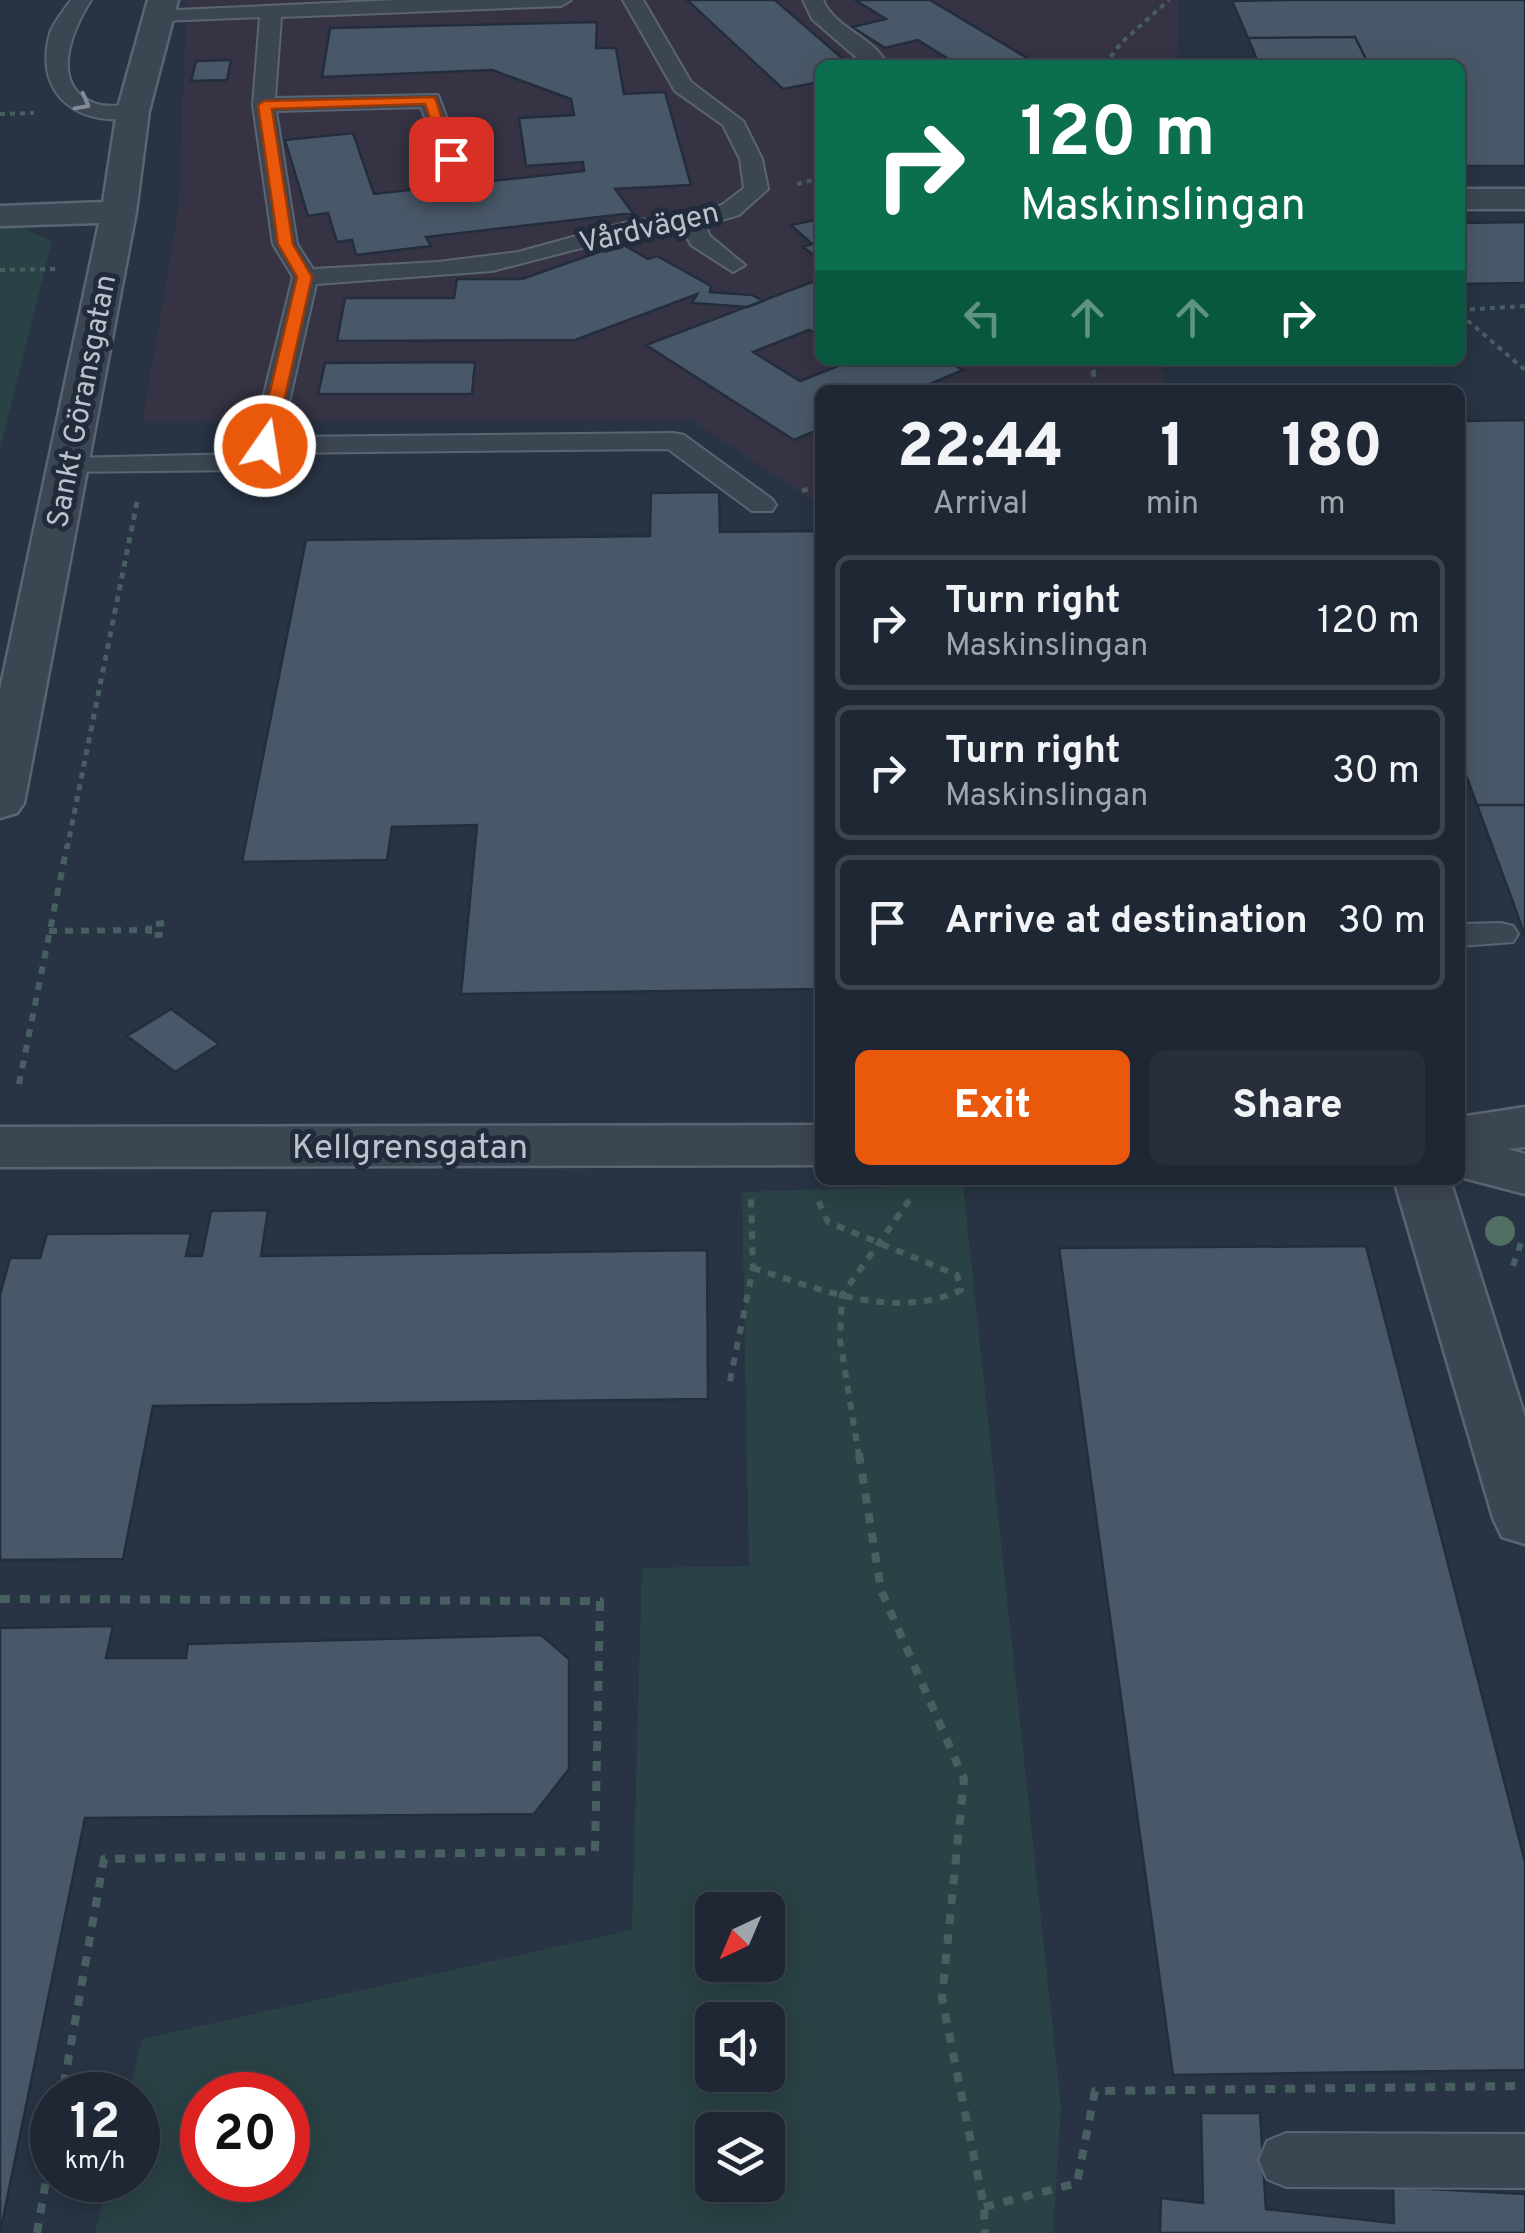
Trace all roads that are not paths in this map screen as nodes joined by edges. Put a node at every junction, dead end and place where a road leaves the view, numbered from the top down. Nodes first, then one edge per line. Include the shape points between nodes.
1 (82, 0) edge
2 (561, 0) edge
3 (633, 0) edge
4 (813, 0) edge
5 (443, 3) edge
6 (162, 7) edge
7 (271, 12) junction
8 (874, 60) edge
9 (264, 105) junction
10 (133, 111) junction
11 (451, 159) dead end
12 (1525, 199) edge
13 (1465, 200) edge
14 (118, 212) junction
15 (0, 216) edge
16 (690, 220) junction
17 (733, 265) dead end
18 (305, 277) junction
19 (258, 454) junction
20 (69, 466) junction
21 (762, 505) dead end
22 (0, 803) edge
23 (1501, 934) dead end
24 (1465, 935) edge
25 (1525, 1127) edge
26 (1465, 1136) edge
27 (0, 1147) edge
28 (1465, 1158) edge
29 (815, 1171) edge
30 (1525, 1174) edge
31 (1424, 1185) edge
32 (1525, 1518) edge
33 (1286, 2160) dead end
34 (1525, 2162) edge

1 -> 10 lane via 60,31 56,73 67,94 90,111
2 - 5 lane
3 - 16 lane, Vårdvägen via 682,86 732,121 752,158 756,190 748,201
4 - 8 lane via 819,15
5 - 7 lane
6 - 7 lane
6 - 10 street, Sankt Göransgatan
7 - 9 lane
9 - 11 lane via 430,100
9 - 18 lane via 286,244
10 - 14 street, Sankt Göransgatan
12 - 13 street
14 - 15 street
14 - 20 street, Sankt Göransgatan
16 - 17 lane via 700,240
16 - 18 lane, Vårdvägen via 468,267
18 - 19 lane
19 - 20 lane
19 - 21 lane via 674,441
20 - 22 street, Sankt Göransgatan
23 - 24 lane
25 - 26 street
27 - 29 street, Kellgrensgatan
28 - 30 street
31 - 32 street
33 - 34 lane

